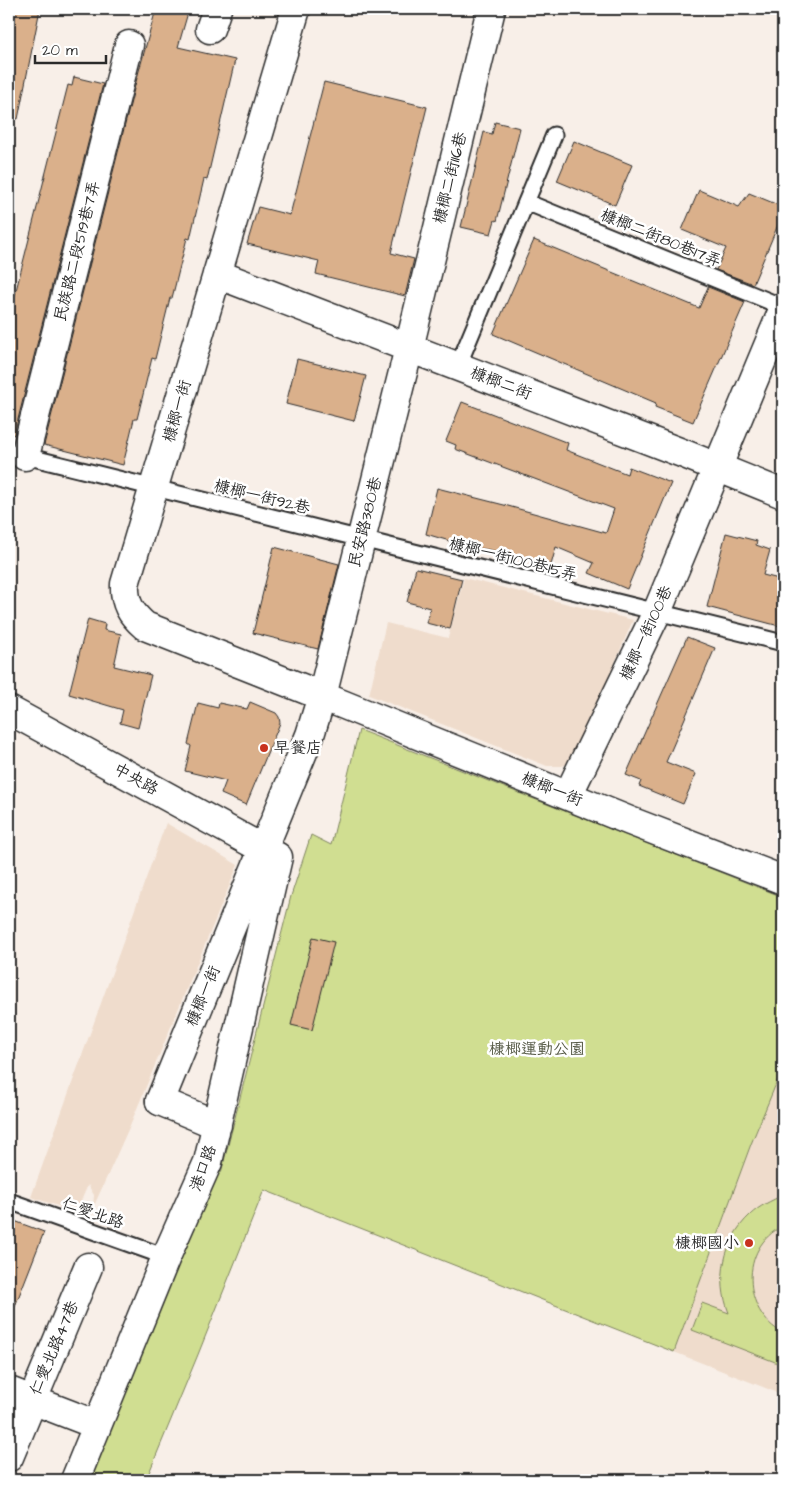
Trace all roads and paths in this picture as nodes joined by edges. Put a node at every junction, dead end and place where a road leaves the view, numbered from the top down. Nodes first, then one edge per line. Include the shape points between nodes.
1 (296, 9) edge
2 (491, 9) edge
3 (128, 45) dead end
4 (554, 136) dead end
5 (526, 202) junction
6 (217, 274) junction
7 (783, 309) edge
8 (409, 348) junction
9 (458, 366) junction
10 (17, 454) edge
11 (717, 468) junction
12 (154, 488) junction
13 (783, 494) edge
14 (361, 539) junction
15 (657, 612) junction
16 (783, 643) edge
17 (322, 696) junction
18 (9, 710) edge
19 (568, 795) junction
20 (263, 849) junction
21 (783, 880) edge
22 (217, 1125) junction
23 (9, 1202) edge
24 (166, 1257) junction
25 (88, 1267) dead end
26 (21, 1396) edge
27 (97, 1425) junction
28 (9, 1458) edge
29 (75, 1480) edge

1 - 6 street, 槺榔一街
2 - 8 street, 槺榔二街116巷
3 - 10 street, 民族路二段519巷7弄
4 - 5 lane
5 - 7 lane, 槺榔二街80巷17弄
5 - 9 lane
6 - 8 street, 槺榔二街
6 - 12 street, 槺榔一街
7 - 11 street, 槺榔一街100巷
8 - 9 street, 槺榔二街
8 - 14 street, 民安路380巷
9 - 11 street, 槺榔二街
10 - 12 lane, 槺榔一街92巷
11 - 13 street, 槺榔二街
11 - 15 street, 槺榔一街100巷
12 - 14 lane, 槺榔一街92巷
12 - 17 street, 槺榔一街 via 125,584 127,606 136,618 145,626
14 - 15 lane, 槺榔一街100巷15弄
14 - 17 street, 民安路380巷
15 - 16 lane, 槺榔一街100巷15弄
15 - 19 street, 槺榔一街100巷
17 - 19 street, 槺榔一街
17 - 20 street, 槺榔一街 via 310,735
18 - 20 street, 中央路
19 - 21 street, 槺榔一街
20 - 22 street, 港口路 via 278,857
20 - 22 street, 槺榔一街 via 160,1100
22 - 24 street, 港口路 via 208,1162
23 - 24 lane, 仁愛北路
24 - 27 street, 港口路
25 - 26 street, 仁愛北路47巷
26 - 27 street
26 - 28 street, 仁愛北路47巷
27 - 29 street, 港口路

